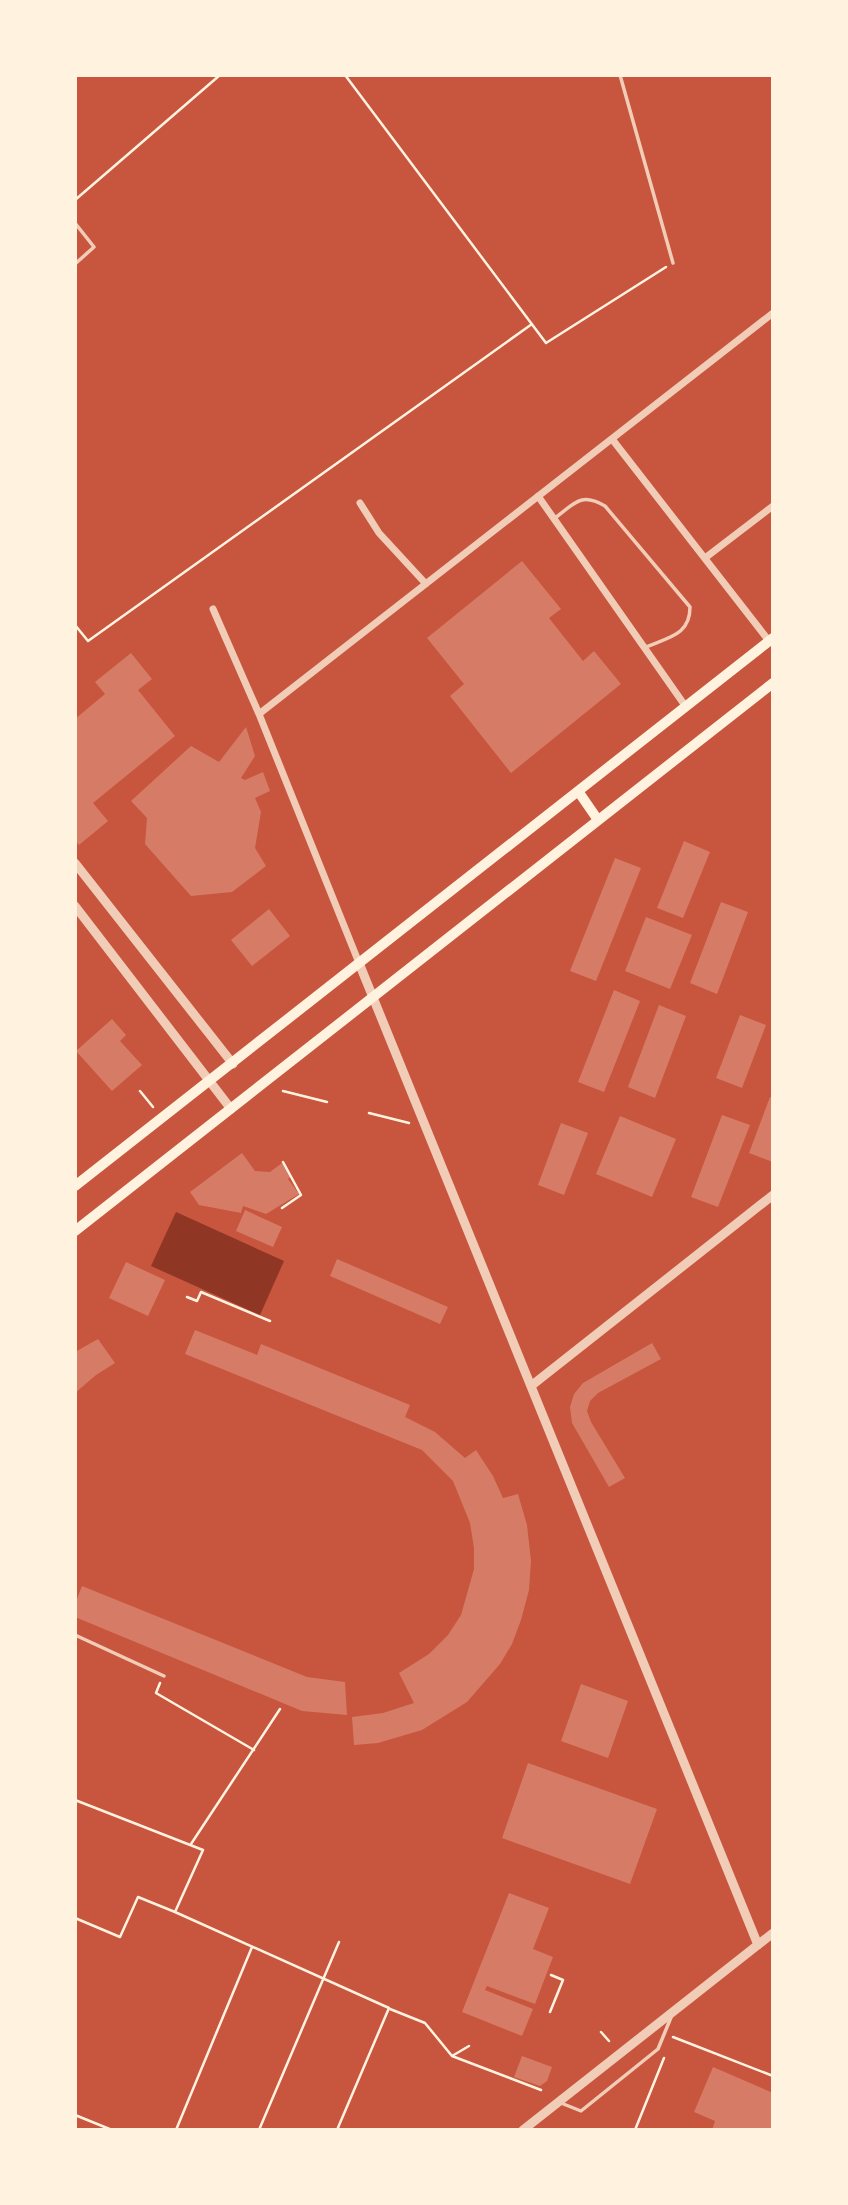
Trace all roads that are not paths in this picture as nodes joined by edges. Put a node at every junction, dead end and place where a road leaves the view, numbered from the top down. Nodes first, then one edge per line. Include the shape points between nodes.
1 (620, 75) edge
2 (75, 223) edge
3 (673, 262) road end
4 (75, 264) edge
5 (773, 313) edge
6 (612, 439) junction
7 (538, 496) junction
8 (360, 503) dead end
9 (773, 506) edge
10 (554, 518) junction
11 (705, 558) junction
12 (426, 584) junction
13 (213, 609) dead end
14 (771, 640) edge
15 (646, 647) junction
16 (773, 684) edge
17 (686, 707) junction
18 (259, 713) junction
19 (578, 791) junction
20 (598, 821) junction
21 (75, 863) edge
22 (75, 906) edge
23 (359, 963) junction
24 (374, 998) junction
25 (233, 1064) junction
26 (209, 1081) junction
27 (231, 1109) junction
28 (75, 1186) edge
29 (773, 1195) edge
30 (75, 1231) edge
31 (531, 1386) junction
32 (75, 1635) edge
33 (163, 1676) dead end
34 (773, 1933) edge
35 (758, 1945) junction
36 (673, 2012) junction
37 (559, 2102) junction
38 (523, 2130) edge

1 - 3 lane
2 - 4 lane via 94,247
5 - 6 street
6 - 7 street
6 - 11 street
7 - 10 street
7 - 12 street
8 - 12 street via 379,533
9 - 11 street
10 - 15 street
10 - 15 lane via 579,499 592,498 605,506 690,607 684,630
11 - 14 street
12 - 18 street
13 - 18 street
14 - 17 main road
15 - 17 street
16 - 20 main road
17 - 19 main road
18 - 23 street
19 - 20 main road
19 - 23 main road
20 - 24 main road
21 - 25 street
22 - 26 street
23 - 24 street
23 - 25 main road
24 - 27 main road
24 - 31 street
25 - 26 main road
26 - 27 street
26 - 28 main road
27 - 30 main road
29 - 31 street
31 - 35 street
32 - 33 lane
34 - 35 street
35 - 36 street
36 - 37 street
36 - 37 lane via 658,2049 581,2111
37 - 38 street

